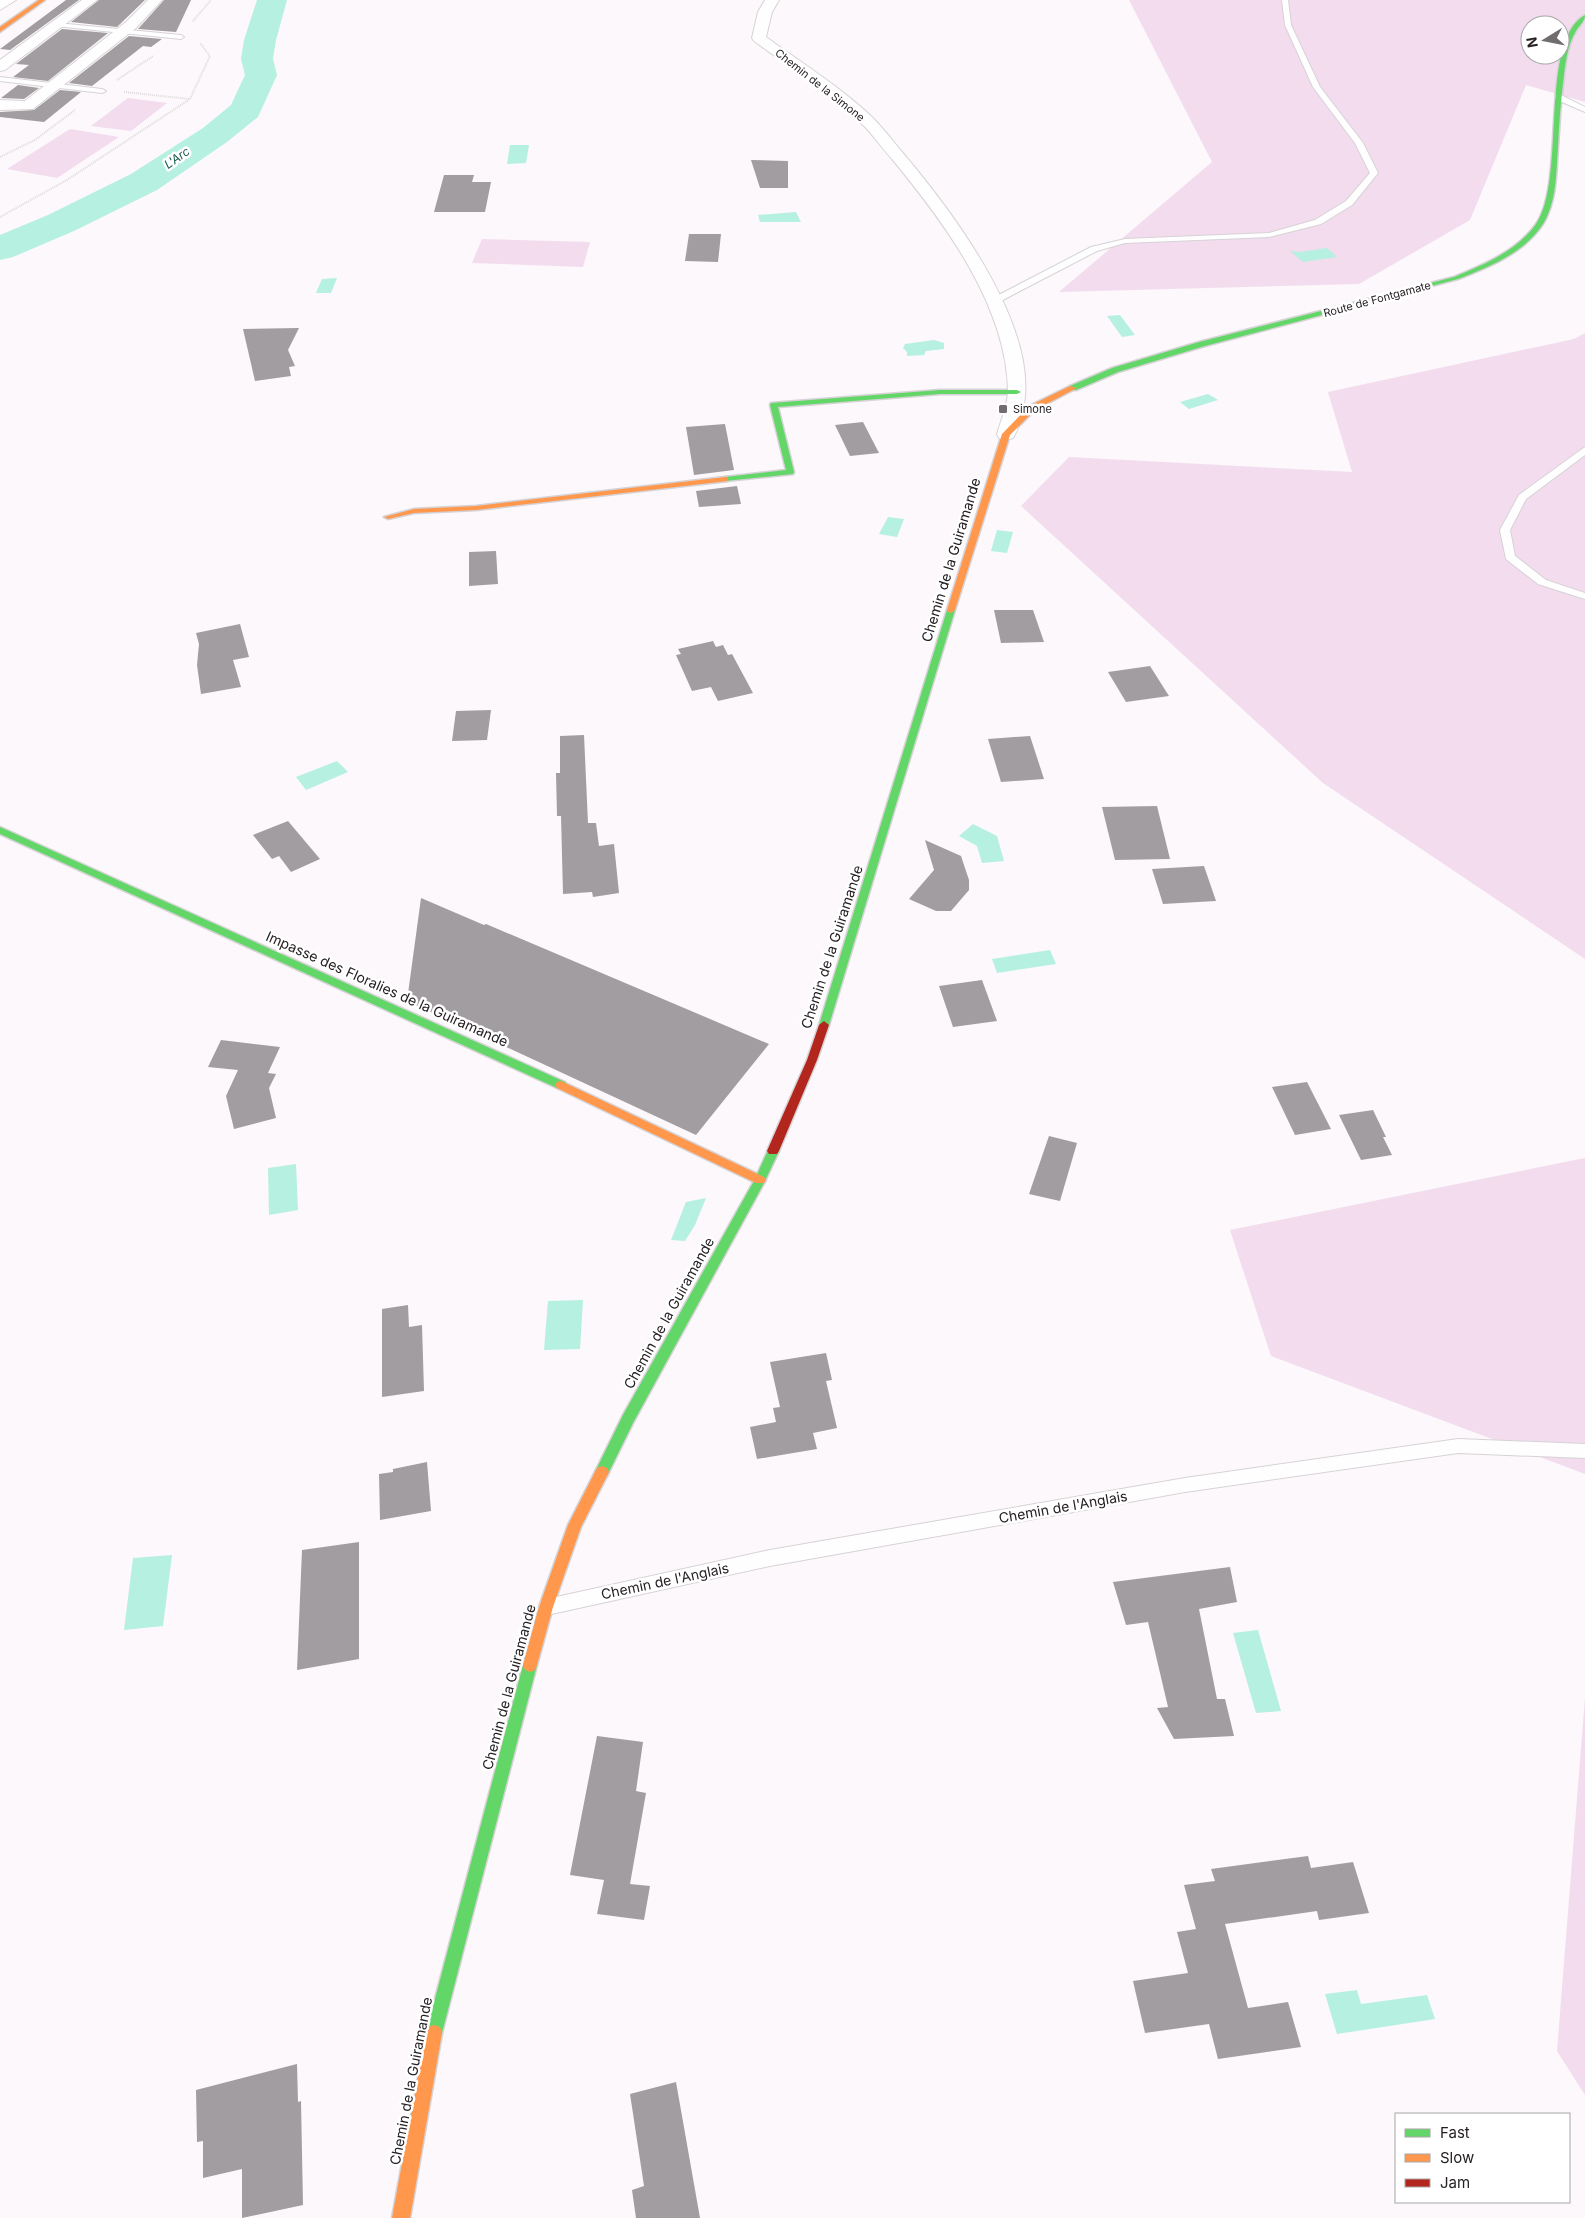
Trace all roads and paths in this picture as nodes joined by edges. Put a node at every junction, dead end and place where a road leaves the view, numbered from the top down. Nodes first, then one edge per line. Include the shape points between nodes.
1 (9, 0) edge
2 (42, 0) edge
3 (90, 0) edge
4 (155, 0) edge
5 (772, 0) edge
6 (1285, 0) edge
7 (0, 6) edge
8 (1585, 17) edge
9 (57, 25) junction
10 (0, 30) edge
11 (123, 32) junction
12 (181, 37) dead end
13 (199, 43) dead end
14 (0, 67) edge
15 (0, 79) edge
16 (55, 84) junction
17 (102, 91) dead end
18 (123, 92) dead end
19 (1558, 97) junction
20 (190, 100) junction
21 (0, 106) edge
22 (1585, 110) edge
23 (0, 217) edge
24 (994, 301) junction
25 (1017, 392) junction
26 (1006, 434) junction
27 (1585, 450) edge
28 (388, 517) dead end
29 (1585, 596) edge
30 (0, 830) edge
31 (760, 1180) junction
32 (1585, 1451) edge
33 (546, 1607) junction
34 (401, 2218) edge

1 - 7 street
2 - 10 street
3 - 9 street
4 - 11 street
5 - 24 street, Chemin de la Simone via 765,12 759,38 862,116 918,179 963,243
6 - 24 lane via 1288,26 1317,87 1359,143 1374,173 1349,202 1318,222 1269,235 1125,241 1094,249
8 - 19 street, Route de Fontgamate via 1574,26 1568,39
9 - 11 lane
9 - 14 street
11 - 12 lane
11 - 16 street
13 - 20 path via 210,56
15 - 16 lane
16 - 17 lane
16 - 21 street via 28,106
18 - 20 path
19 - 22 lane
19 - 26 street, Route de Fontgamate via 1552,188 1546,212 1533,231 1508,253 1456,278 1115,370 1050,396 1032,408
20 - 23 path via 67,180
24 - 25 street, Chemin de la Simone via 1014,357
25 - 26 street, Chemin de la Simone
25 - 28 street via 940,392 774,405 790,472
26 - 31 street, Chemin de la Guiramande via 836,991 808,1070
27 - 29 lane via 1522,497 1505,530 1510,557 1542,582
30 - 31 street, Impasse des Floralies de la Guiramande via 487,1050
31 - 33 street, Chemin de la Guiramande via 628,1419 575,1525
32 - 33 lane, Chemin de l'Anglais via 1458,1446 1185,1485 770,1558
33 - 34 street, Chemin de la Guiramande via 433,2035

